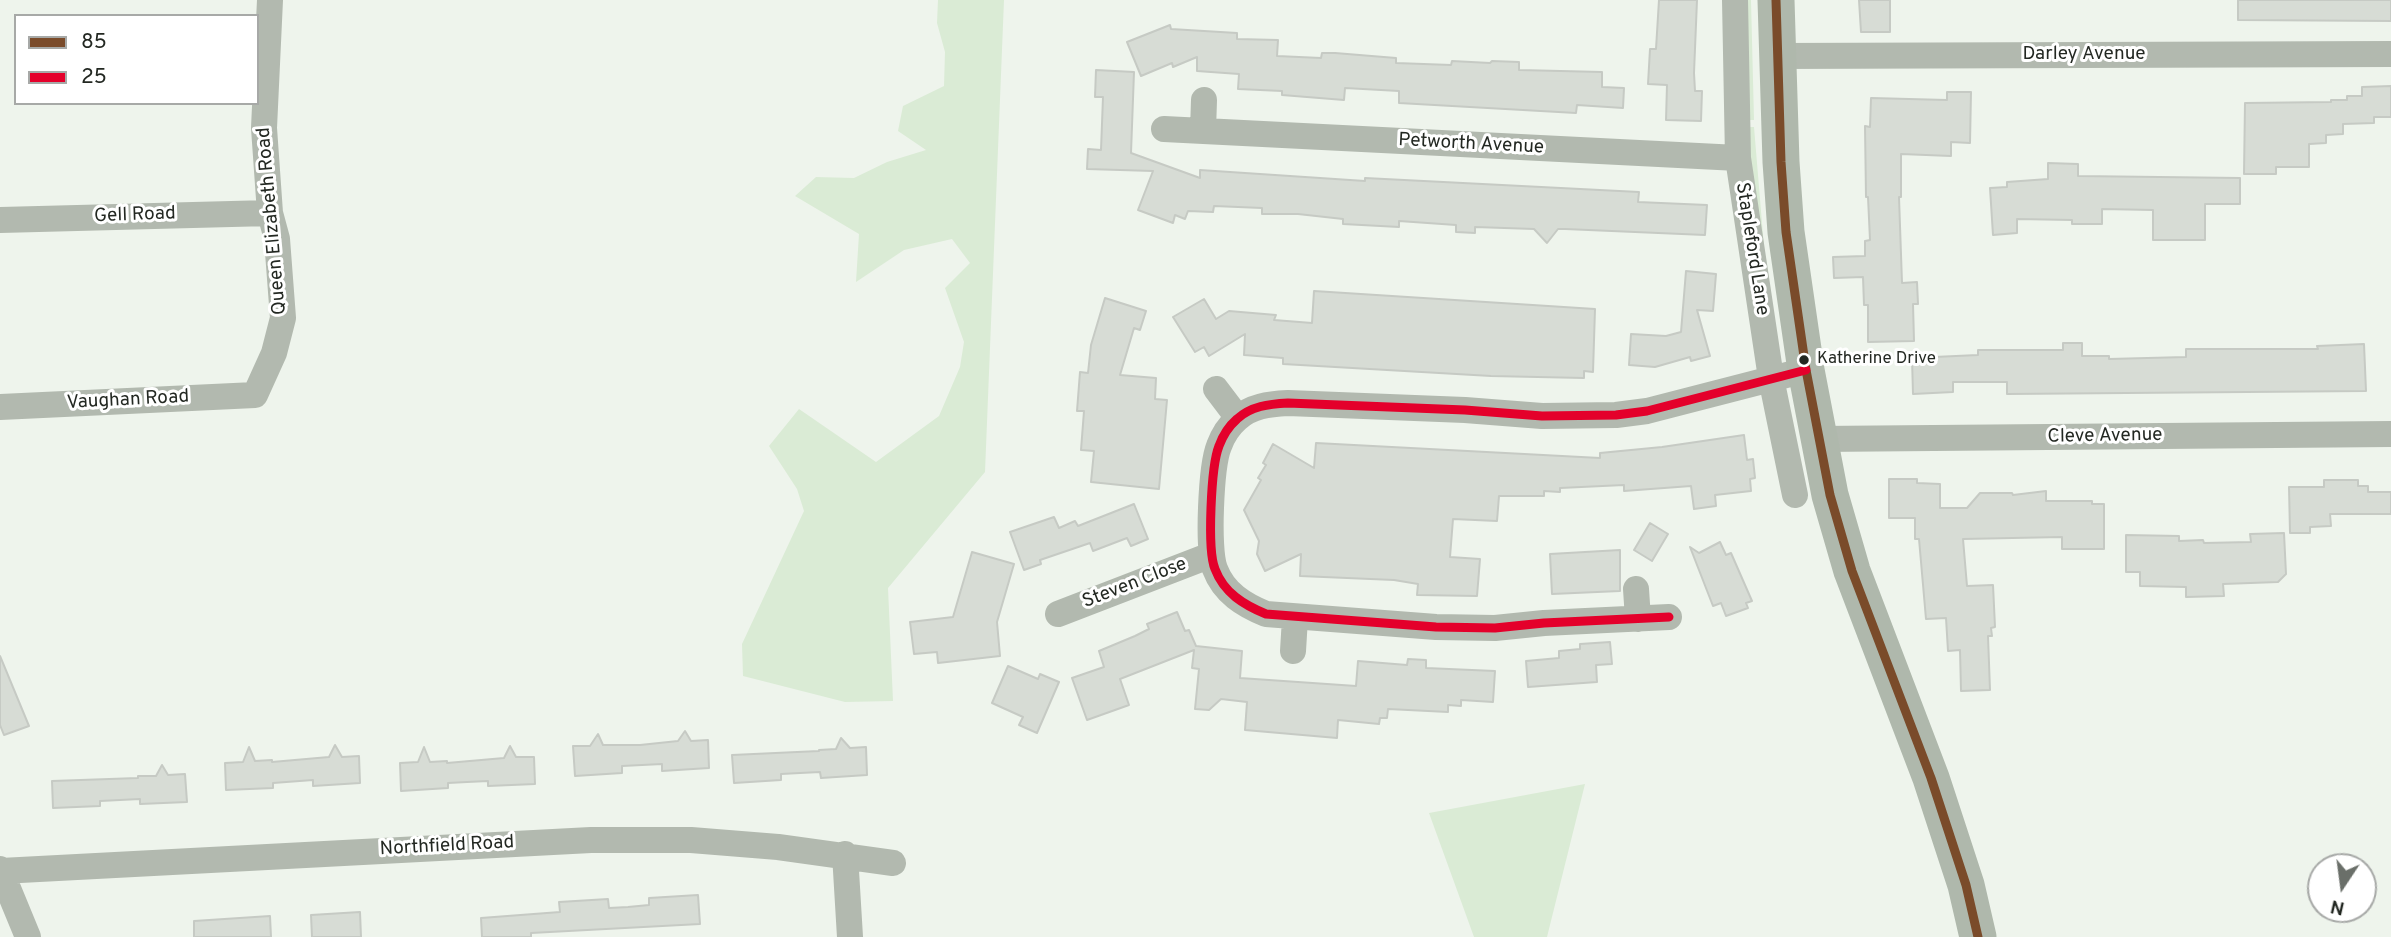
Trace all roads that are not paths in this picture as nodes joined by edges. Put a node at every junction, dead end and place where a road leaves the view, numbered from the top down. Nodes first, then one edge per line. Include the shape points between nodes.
1 (270, 0) edge
2 (1735, 0) edge
3 (1776, 0) edge
4 (2391, 54) edge
5 (1777, 56) junction
6 (1204, 100) dead end
7 (1164, 129) dead end
8 (1203, 131) junction
9 (1738, 158) junction
10 (270, 213) junction
11 (0, 220) edge
12 (1806, 370) junction
13 (1771, 378) junction
14 (1216, 389) dead end
15 (255, 395) joint
16 (0, 407) edge
17 (1238, 418) junction
18 (2391, 434) edge
19 (1819, 439) junction
20 (1796, 495) dead end
21 (1211, 555) junction
22 (1636, 589) dead end
23 (1058, 614) dead end
24 (1668, 617) dead end
25 (1295, 618) junction
26 (1638, 619) junction
27 (1293, 651) dead end
28 (845, 854) junction
29 (893, 863) dead end
30 (0, 870) edge
31 (28, 937) edge
32 (850, 937) edge
33 (1978, 937) edge

1 - 10 street, Queen Elizabeth Road via 264,128
2 - 9 street, Stapleford Lane
3 - 5 main road, Stapleford Lane
4 - 5 street, Darley Avenue
5 - 12 main road, Stapleford Lane via 1786,232
6 - 8 street
7 - 8 street, Petworth Avenue
8 - 9 street, Petworth Avenue
9 - 13 street, Stapleford Lane
10 - 11 street, Gell Road
10 - 15 street, Queen Elizabeth Road via 277,239 284,318
12 - 13 street
12 - 19 main road, Stapleford Lane
13 - 17 street via 1616,415 1542,416 1287,403 1250,409
13 - 20 street, Stapleford Lane
14 - 17 street
15 - 16 street, Vaughan Road
17 - 21 street via 1218,447
18 - 19 street, Cleve Avenue
19 - 33 main road, Stapleford Lane via 1852,571 1931,778
21 - 23 street, Steven Close
21 - 25 street via 1215,572 1247,607
22 - 26 street
24 - 26 street
25 - 26 street via 1495,628
25 - 27 street
28 - 29 street, Northfield Road
28 - 30 street, Northfield Road via 691,839 591,840
28 - 32 street
30 - 31 street

